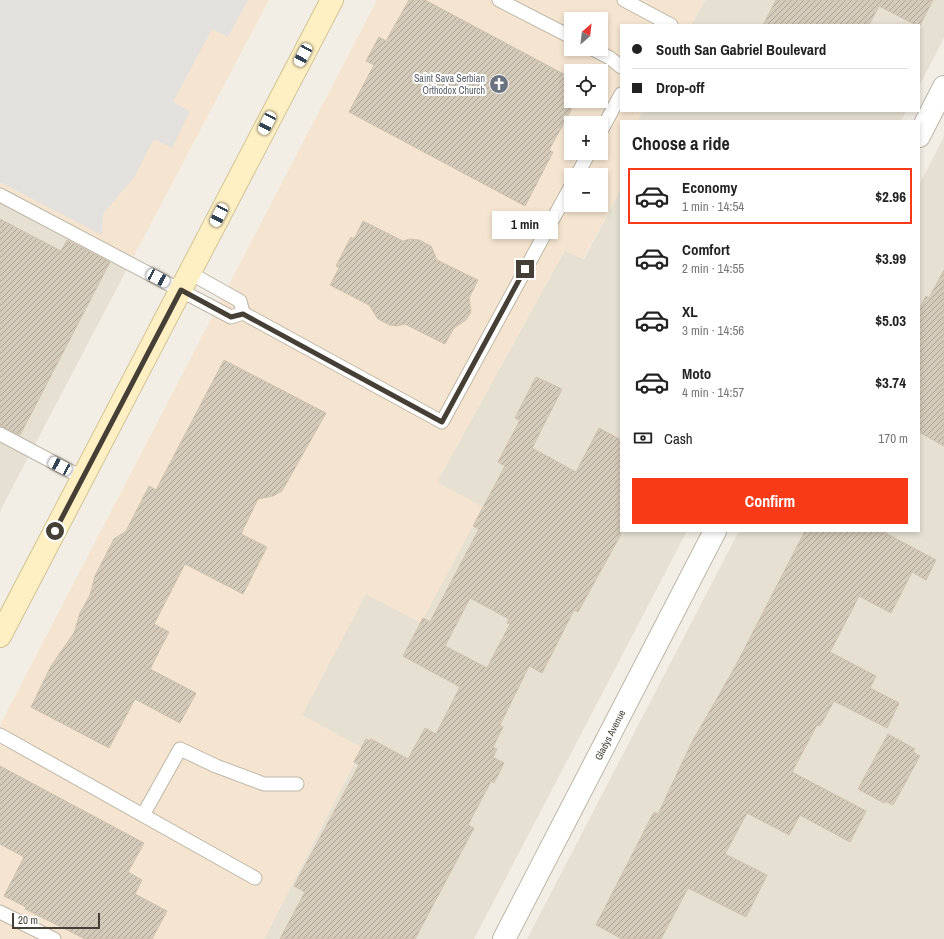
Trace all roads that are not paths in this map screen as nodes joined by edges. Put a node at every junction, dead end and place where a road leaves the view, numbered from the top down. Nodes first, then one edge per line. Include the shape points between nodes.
1 (332, 0) edge
2 (499, 0) edge
3 (624, 0) edge
4 (669, 24) edge
5 (564, 33) edge
6 (606, 56) edge
7 (620, 65) edge
8 (944, 87) edge
9 (620, 96) edge
10 (608, 118) edge
11 (920, 134) edge
12 (0, 195) edge
13 (564, 199) edge
14 (185, 281) junction
15 (243, 314) junction
16 (0, 434) edge
17 (83, 478) junction
18 (714, 532) edge
19 (0, 636) edge
20 (0, 735) edge
21 (297, 784) dead end
22 (143, 815) junction
23 (255, 878) dead end
24 (0, 912) edge
25 (54, 939) edge
26 (504, 939) edge

1 - 14 main road
2 - 5 lane
3 - 4 lane
6 - 7 lane
8 - 11 street
9 - 10 lane
12 - 14 lane via 118,257
13 - 15 lane via 442,422
14 - 15 lane via 231,317
14 - 15 lane via 240,301
14 - 17 main road
16 - 17 lane
17 - 19 main road
18 - 26 street, Gladys Avenue
20 - 22 lane
21 - 22 lane via 264,784 180,749
22 - 23 lane
24 - 25 lane

